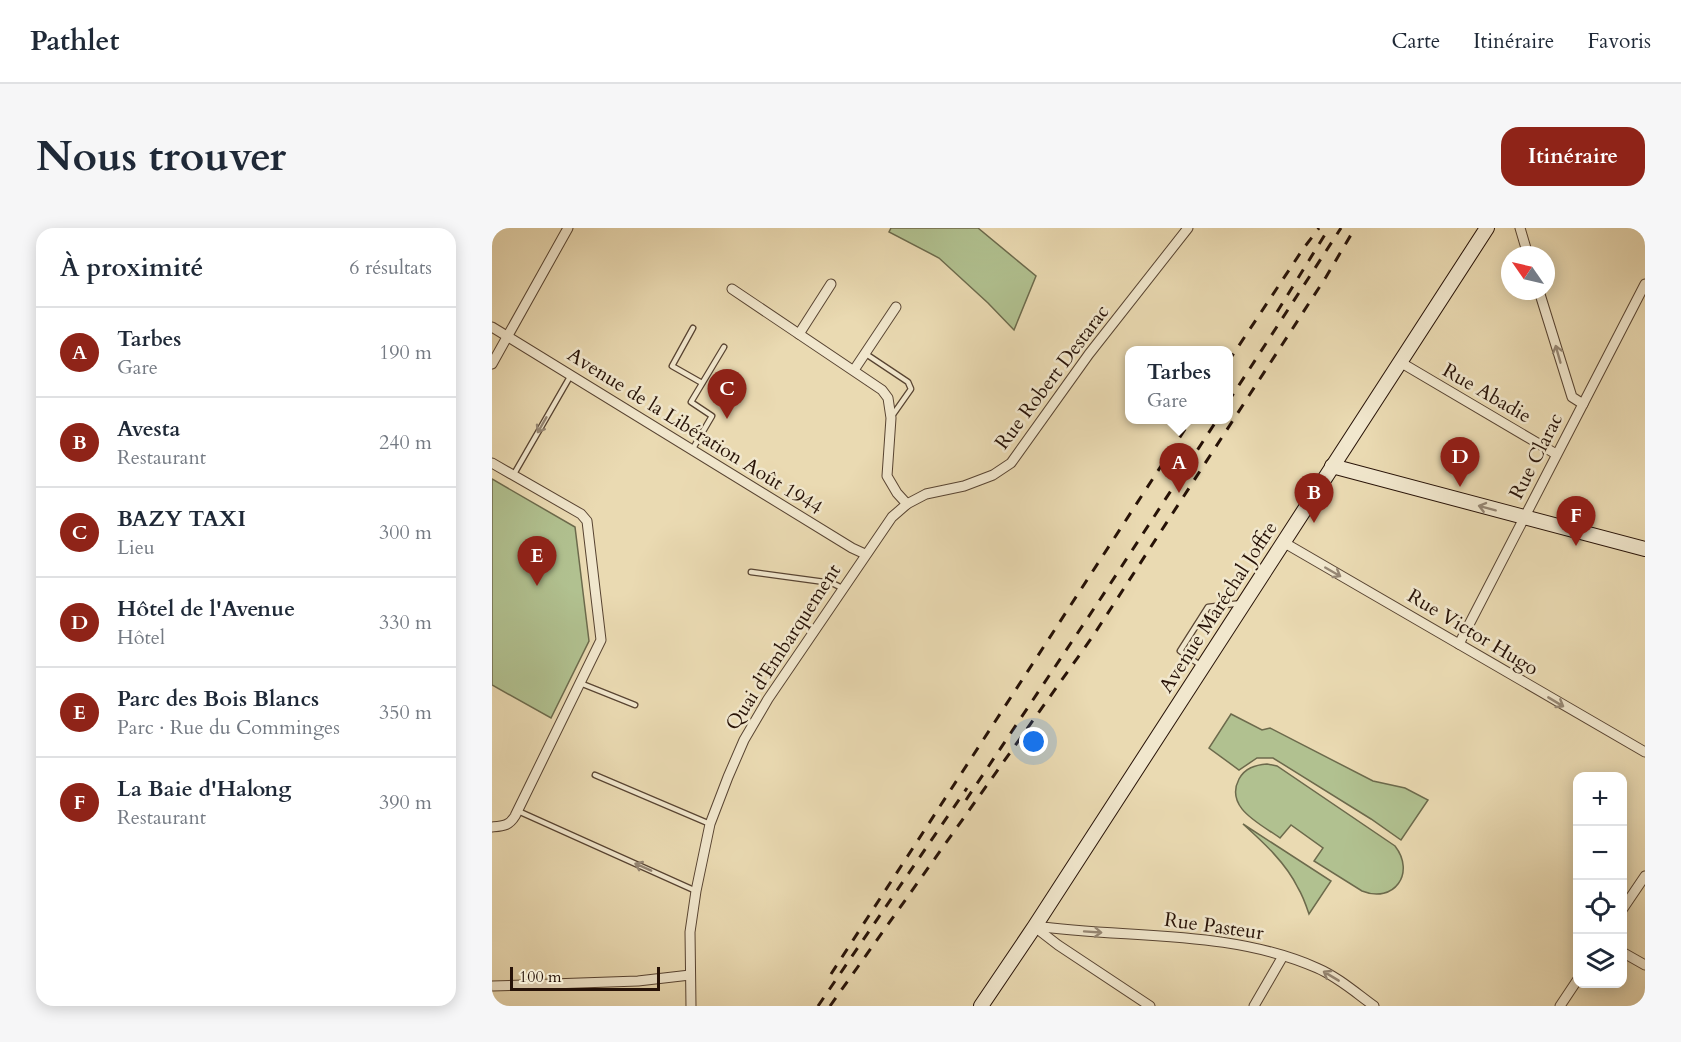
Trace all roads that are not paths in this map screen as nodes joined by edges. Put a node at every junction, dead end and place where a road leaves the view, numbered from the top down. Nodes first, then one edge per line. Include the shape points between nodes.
1 (568, 228) edge
2 (1188, 228) edge
3 (1487, 228) edge
4 (1520, 228) edge
5 (1525, 246) edge
6 (831, 284) dead end
7 (1645, 284) edge
8 (732, 289) dead end
9 (1542, 300) edge
10 (896, 307) dead end
11 (492, 327) edge
12 (693, 328) dead end
13 (799, 334) junction
14 (508, 336) junction
15 (724, 347) dead end
16 (866, 354) junction
17 (1400, 362) junction
18 (492, 364) edge
19 (854, 370) junction
20 (571, 375) junction
21 (702, 383) junction
22 (1583, 404) junction
23 (891, 418) junction
24 (692, 450) junction
25 (1556, 454) junction
26 (492, 463) edge
27 (1332, 466) junction
28 (514, 476) junction
29 (907, 504) junction
30 (1525, 518) junction
31 (1283, 542) junction
32 (1645, 549) edge
33 (865, 554) junction
34 (751, 572) dead end
35 (842, 588) junction
36 (1244, 603) junction
37 (1459, 644) junction
38 (1202, 667) junction
39 (580, 683) junction
40 (635, 705) dead end
41 (1645, 752) edge
42 (595, 775) dead end
43 (518, 811) junction
44 (710, 824) junction
45 (492, 827) edge
46 (1645, 876) edge
47 (696, 891) junction
48 (1627, 904) edge
49 (1035, 926) junction
50 (1627, 954) edge
51 (1282, 956) junction
52 (1645, 965) edge
53 (690, 975) junction
54 (492, 986) edge
55 (1573, 986) edge
56 (691, 1006) edge
57 (981, 1006) edge
58 (1150, 1006) edge
59 (1254, 1006) edge
60 (1374, 1006) edge
61 (1560, 1006) edge

1 - 14 street
2 - 29 street, Rue Robert Destarac via 1089,354 1011,463 993,476 926,494
3 - 17 main road, Avenue Maréchal Joffre
4 - 5 street
6 - 13 street
7 - 22 street, Rue Clarac
8 - 13 street
22 -> 9 street via 1572,397
10 - 16 street
11 - 14 street, Avenue de la Libération Août 1944
12 - 21 lane via 672,366
13 - 19 street
14 - 18 street
14 - 20 street, Avenue de la Libération Août 1944
15 - 21 lane
16 - 19 street
16 - 23 lane via 911,388
17 - 25 street, Rue Abadie
17 - 27 main road, Avenue Maréchal Joffre
19 - 23 street via 882,390 888,398
20 - 24 street, Avenue de la Libération Août 1944
20 -> 28 lane
21 - 24 lane via 691,402 712,416
22 - 25 street, Rue Clarac
23 - 29 street via 887,476
24 - 33 street, Avenue de la Libération Août 1944
25 - 30 street, Rue Clarac
26 - 28 street
30 -> 27 main road
27 - 31 main road, Avenue Maréchal Joffre
28 - 39 street via 587,521 601,640
29 - 33 street, Rue Robert Destarac via 892,517
30 - 32 main road
30 - 37 street, Rue Clarac
31 - 36 main road, Avenue Maréchal Joffre
31 -> 37 street, Rue Victor Hugo
33 - 35 street, Quai d'Embarquement
34 - 35 lane via 832,583
35 - 44 street, Quai d'Embarquement via 744,740
36 - 38 main road, Avenue Maréchal Joffre
36 - 38 lane via 1208,607 1180,651
37 -> 41 street, Rue Victor Hugo
38 - 49 main road, Avenue Maréchal Joffre
39 - 40 lane
39 - 43 street
42 - 44 lane
43 - 45 street via 511,822
47 -> 43 lane
44 - 47 street, Quai d'Embarquement
46 - 48 street
47 - 53 street, Quai d'Embarquement via 690,932
49 -> 51 street, Rue Pasteur via 1202,939
49 - 57 main road, Avenue Maréchal Joffre
49 - 58 street
50 - 52 street
51 - 59 street
60 -> 51 street, Rue Pasteur via 1318,968
53 - 54 street via 638,981
53 - 56 street, Quai d'Embarquement
55 - 61 street

